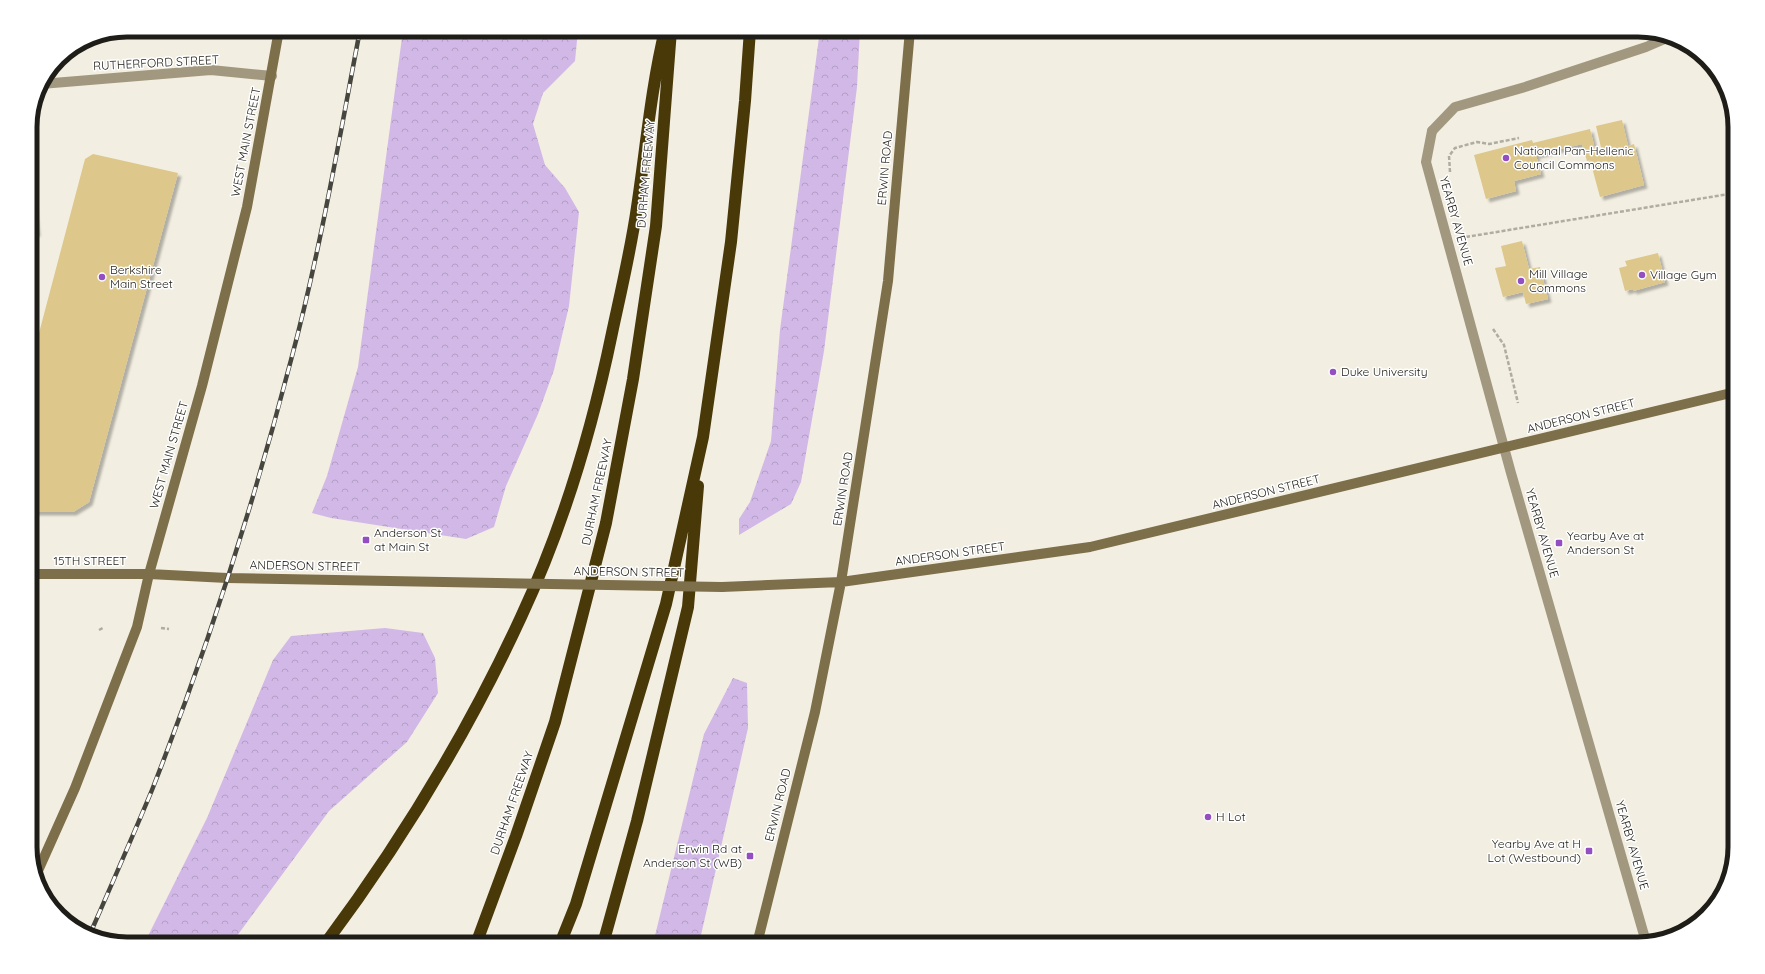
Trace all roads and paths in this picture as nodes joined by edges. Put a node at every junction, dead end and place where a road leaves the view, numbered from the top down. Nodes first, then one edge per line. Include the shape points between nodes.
1 (278, 37) edge
2 (664, 37) edge
3 (670, 37) edge
4 (750, 37) edge
5 (909, 37) edge
6 (1662, 40) edge
7 (272, 76) junction
8 (48, 83) edge
9 (1519, 138) dead end
10 (1451, 175) dead end
11 (1728, 194) edge
12 (1462, 238) dead end
13 (1728, 394) edge
14 (703, 437) junction
15 (1505, 448) junction
16 (37, 574) edge
17 (149, 574) junction
18 (841, 582) junction
19 (103, 628) dead end
20 (161, 628) dead end
21 (168, 629) dead end
22 (99, 630) dead end
23 (40, 867) edge
24 (1644, 936) edge
25 (330, 937) edge
26 (479, 937) edge
27 (563, 937) edge
28 (605, 937) edge
29 (759, 937) edge

1 - 7 main road, WEST MAIN STREET
2 - 25 highway via 637,211 612,336 586,440 567,501 522,616 478,704 406,829
3 - 26 highway, DURHAM FREEWAY via 656,226 633,379 606,523 555,722
4 - 14 highway via 731,242
5 - 18 main road, ERWIN ROAD via 888,281
6 - 15 street, YEARBY AVENUE via 1524,87 1455,107 1432,130 1426,162
7 - 8 street, RUTHERFORD STREET via 210,70
7 - 17 main road, WEST MAIN STREET via 245,215 202,386
9 - 10 path via 1489,144 1477,142 1455,148 1449,156
11 - 12 path
13 - 15 main road, ANDERSON STREET
14 - 27 highway via 666,604 576,904
14 - 28 highway via 688,608 638,820
15 - 18 main road, ANDERSON STREET via 1090,547
15 - 24 street, YEARBY AVENUE
16 - 17 main road, 15TH STREET
17 - 18 main road, ANDERSON STREET, bridge via 227,578 722,587
17 - 23 main road, WEST MAIN STREET via 137,627 76,788
18 - 29 main road, ERWIN ROAD via 815,712
19 - 22 path
20 - 21 path

